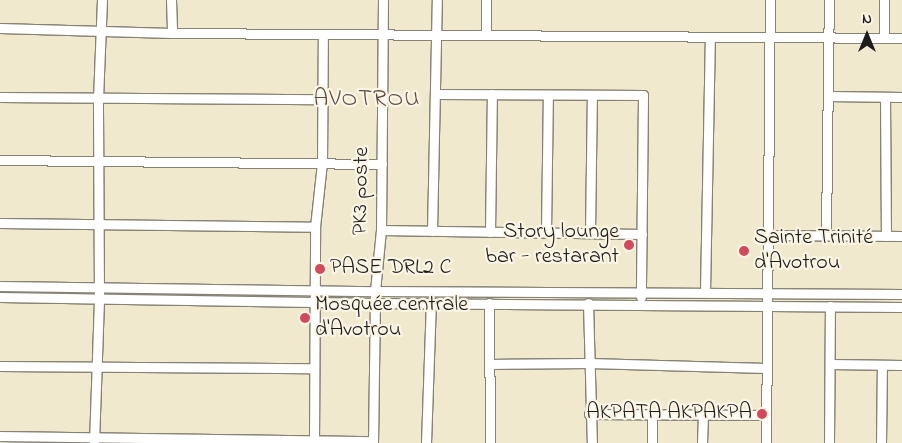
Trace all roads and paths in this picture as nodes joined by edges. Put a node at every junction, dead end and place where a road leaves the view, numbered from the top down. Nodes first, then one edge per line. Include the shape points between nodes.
1 (102, 0) edge
2 (171, 0) edge
3 (383, 0) edge
4 (437, 0) edge
5 (486, 0) edge
6 (770, 0) edge
7 (829, 0) edge
8 (884, 0) edge
9 (0, 28) edge
10 (101, 32) junction
11 (172, 33) junction
12 (323, 34) junction
13 (383, 34) junction
14 (436, 35) junction
15 (486, 35) junction
16 (710, 37) junction
17 (770, 38) junction
18 (828, 38) junction
19 (884, 38) junction
20 (902, 38) edge
21 (435, 94) junction
22 (492, 94) junction
23 (548, 95) junction
24 (592, 95) junction
25 (828, 96) junction
26 (885, 96) junction
27 (0, 97) edge
28 (902, 97) edge
29 (98, 99) junction
30 (323, 99) junction
31 (0, 160) edge
32 (99, 161) junction
33 (322, 163) junction
34 (382, 164) junction
35 (0, 223) edge
36 (100, 223) junction
37 (315, 227) junction
38 (381, 230) junction
39 (432, 231) junction
40 (490, 232) junction
41 (546, 232) junction
42 (590, 233) junction
43 (642, 234) junction
44 (768, 235) junction
45 (826, 236) junction
46 (886, 236) junction
47 (902, 236) edge
48 (0, 286) edge
49 (98, 287) junction
50 (315, 289) junction
51 (375, 292) junction
52 (641, 292) junction
53 (705, 292) junction
54 (767, 293) junction
55 (902, 294) edge
56 (0, 298) edge
57 (99, 299) junction
58 (315, 301) junction
59 (431, 302) junction
60 (375, 303) junction
61 (489, 303) junction
62 (588, 303) junction
63 (641, 304) junction
64 (767, 305) junction
65 (830, 306) junction
66 (902, 307) edge
67 (589, 363) junction
68 (490, 364) junction
69 (830, 364) junction
70 (882, 365) junction
71 (902, 365) edge
72 (0, 366) edge
73 (95, 368) junction
74 (313, 368) junction
75 (766, 368) junction
76 (589, 414) junction
77 (652, 414) junction
78 (703, 414) junction
79 (766, 415) junction
80 (0, 436) edge
81 (94, 440) edge
82 (169, 440) edge
83 (314, 441) edge
84 (373, 442) edge
85 (426, 443) edge
86 (490, 443) edge
87 (592, 443) edge
88 (652, 443) edge
89 (702, 443) edge
90 (766, 443) edge
91 (828, 443) edge
92 (882, 443) edge

1 - 10 street
2 - 11 street
3 - 13 street, PK3 poste
4 - 14 street
5 - 15 street
6 - 17 street
7 - 18 street
8 - 19 street
9 - 10 street
10 - 11 street
10 - 29 street
11 - 12 street
12 - 13 street
12 - 30 street
13 - 14 street
13 - 34 street, PK3 poste
14 - 15 street
14 - 21 street
15 - 16 street
16 - 17 street
16 - 53 street
17 - 18 street
17 - 44 street
18 - 19 street
18 - 25 street
19 - 20 street
21 - 22 street
21 - 39 street
22 - 23 street
22 - 40 street
23 - 24 street
23 - 41 street
24 - 42 street
24 - 43 street via 643,95
25 - 26 street
25 - 45 street
26 - 28 street
26 - 46 street
27 - 29 street
29 - 30 street
29 - 32 street
30 - 33 street
31 - 32 street
32 - 33 street
32 - 36 street
33 - 34 street
33 - 37 street
34 - 38 street, PK3 poste
35 - 36 street
36 - 37 street
36 - 49 street
37 - 50 street
38 - 39 street
38 - 51 street, PK3 poste
39 - 40 street
40 - 41 street
41 - 42 street
42 - 43 street
43 - 52 street
44 - 45 street
44 - 54 street
45 - 46 street
46 - 47 street
48 - 49 street
49 - 50 street
49 - 57 street
50 - 51 street
50 - 58 street
51 - 52 street
51 - 60 street, PK3 poste
52 - 53 street
52 - 63 street
53 - 54 street
54 - 55 street
54 - 64 street
56 - 57 street
57 - 58 street
57 - 73 street
58 - 60 street
58 - 74 street
59 - 60 street
59 - 61 street
59 - 85 street
60 - 84 street, PK3 poste
61 - 62 street
61 - 68 street
62 - 63 street
62 - 67 street
63 - 64 street
64 - 65 street
64 - 75 street
65 - 66 street
65 - 69 street
67 - 68 street
67 - 75 street
67 - 76 street
68 - 86 street
69 - 70 street
69 - 91 street
70 - 71 street
70 - 92 street
72 - 73 street
73 - 74 street
73 - 81 street
74 - 83 street
75 - 79 street
76 - 77 street
76 - 87 street
77 - 78 street
77 - 88 street
78 - 79 street
78 - 89 street
79 - 90 street
80 - 81 street
81 - 82 street
82 - 83 street
83 - 84 street

